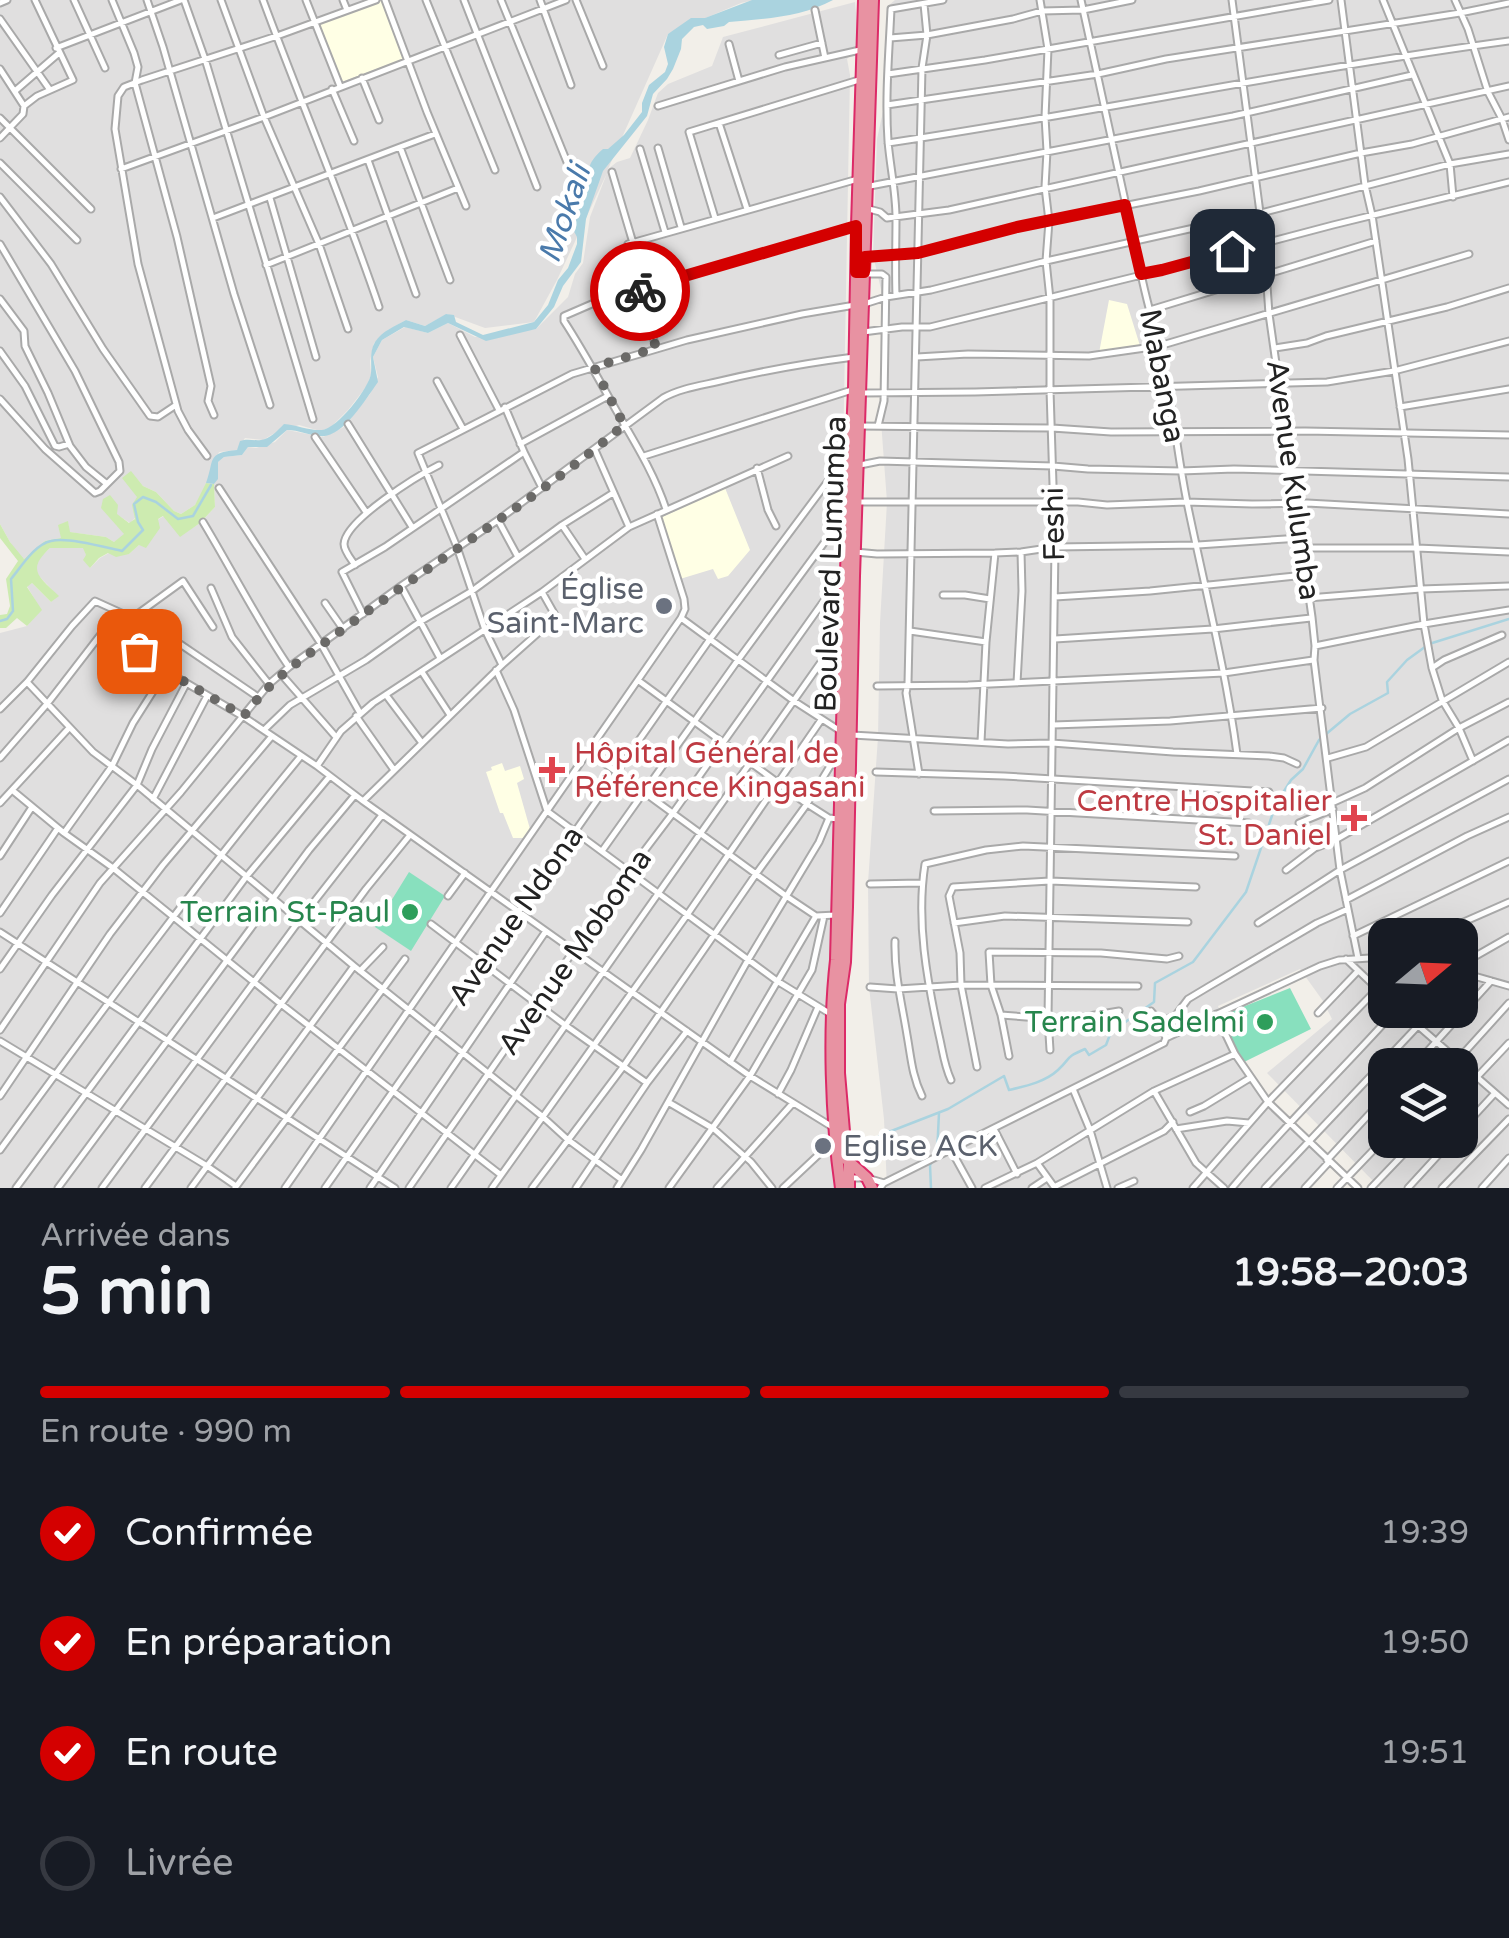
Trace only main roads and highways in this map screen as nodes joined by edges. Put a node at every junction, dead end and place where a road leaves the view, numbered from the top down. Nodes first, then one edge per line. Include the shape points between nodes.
1 (864, 0) edge
2 (873, 0) edge
3 (864, 181) junction
4 (862, 273) junction
5 (860, 305) junction
6 (858, 391) junction
7 (854, 506) junction
8 (850, 570) junction
9 (848, 652) junction
10 (846, 734) junction
11 (832, 912) junction
12 (836, 1015) junction
13 (843, 1160) junction
14 (844, 1183) edge
15 (870, 1183) edge

1 - 3 highway, Boulevard Lumumba via 858,80
2 - 3 highway, Boulevard Lumumba
3 - 4 highway, Boulevard Lumumba
3 - 4 highway, Boulevard Lumumba via 856,226
4 - 5 highway, Boulevard Lumumba
5 - 6 highway, Boulevard Lumumba
5 - 6 highway, Boulevard Lumumba
6 - 7 highway, Boulevard Lumumba
6 - 7 highway, Boulevard Lumumba via 850,450
7 - 8 highway, Boulevard Lumumba
7 - 8 highway, Boulevard Lumumba
8 - 9 highway, Boulevard Lumumba
8 - 9 highway, Boulevard Lumumba
9 - 10 highway, Boulevard Lumumba
10 - 11 highway, Boulevard Lumumba
10 - 11 highway, Boulevard Lumumba via 834,818
11 - 12 highway, Boulevard Lumumba via 845,962
12 - 13 highway, Boulevard Lumumba via 836,1130
12 - 13 highway, Boulevard Lumumba
13 - 14 highway, Boulevard Lumumba
13 - 15 highway

